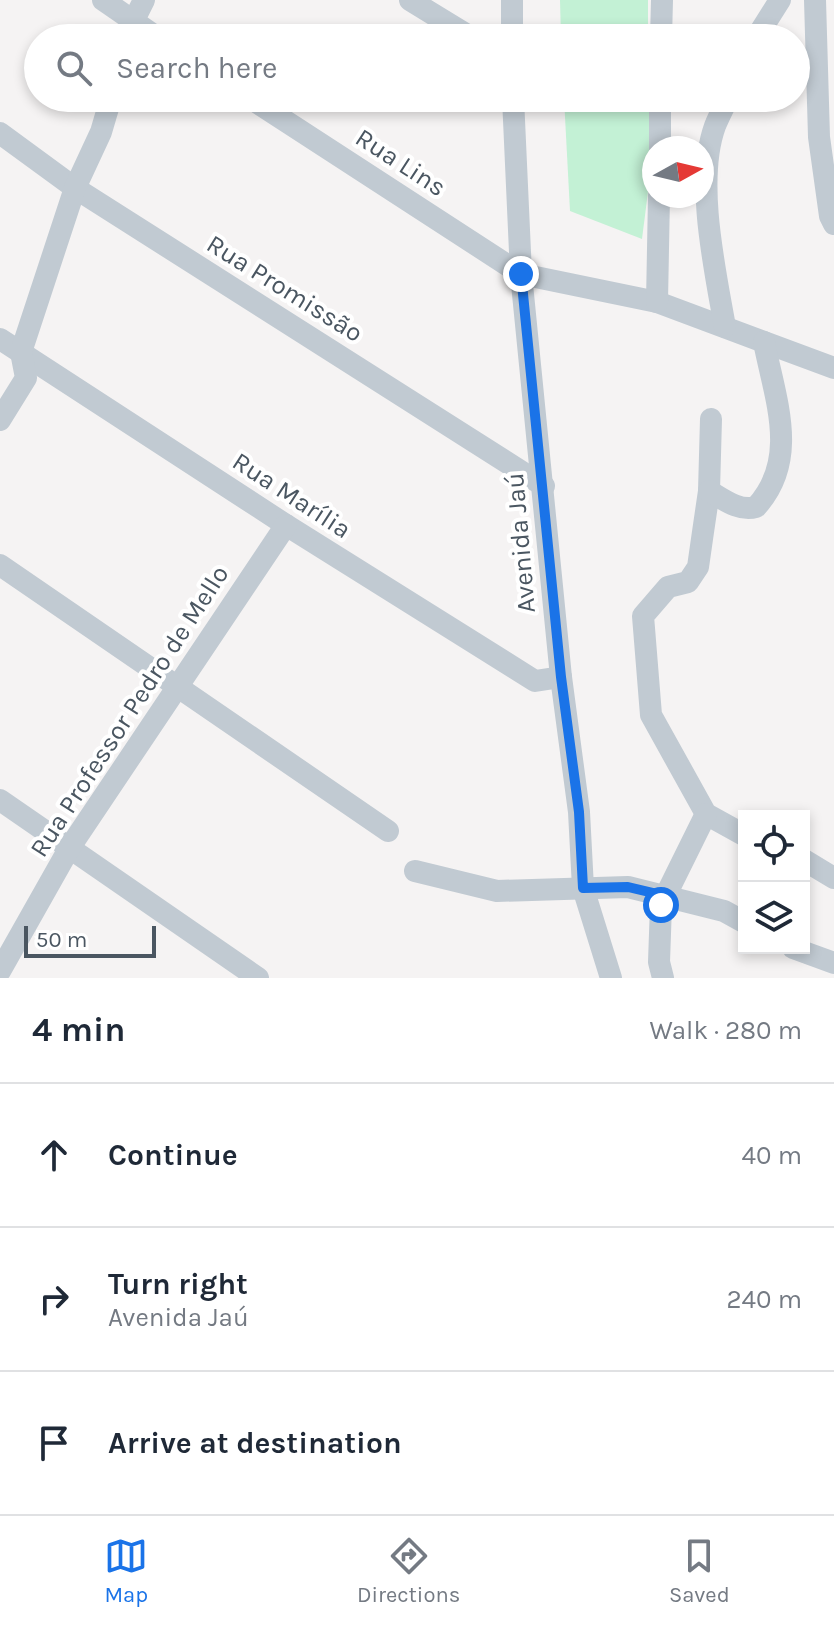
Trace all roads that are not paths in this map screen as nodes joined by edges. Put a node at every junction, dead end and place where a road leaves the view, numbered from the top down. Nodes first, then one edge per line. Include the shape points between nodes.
1 (103, 0) edge
2 (144, 0) edge
3 (410, 0) edge
4 (512, 0) edge
5 (662, 0) edge
6 (780, 0) edge
7 (815, 0) edge
8 (125, 24) edge
9 (133, 24) edge
10 (449, 24) edge
11 (512, 24) edge
12 (661, 24) edge
13 (765, 24) edge
14 (107, 112) edge
15 (272, 112) edge
16 (514, 112) edge
17 (660, 112) edge
18 (721, 112) edge
19 (0, 133) edge
20 (660, 136) edge
21 (75, 188) junction
22 (659, 208) edge
23 (834, 224) edge
24 (521, 274) junction
25 (657, 302) junction
26 (725, 327) junction
27 (0, 339) edge
28 (764, 342) junction
29 (21, 352) junction
30 (834, 368) edge
31 (711, 419) dead end
32 (0, 420) edge
33 (544, 486) junction
34 (709, 491) junction
35 (286, 525) junction
36 (0, 565) edge
37 (561, 677) junction
38 (176, 686) junction
39 (0, 800) edge
40 (706, 814) junction
41 (388, 831) dead end
42 (738, 832) edge
43 (70, 847) junction
44 (810, 864) edge
45 (415, 871) dead end
46 (834, 878) edge
47 (583, 888) junction
48 (666, 896) junction
49 (738, 919) edge
50 (809, 954) edge
51 (834, 963) edge
52 (0, 971) edge
53 (258, 978) edge
54 (611, 978) edge
55 (663, 978) edge

1 - 8 street
2 - 9 street
3 - 10 street
4 - 11 street
5 - 12 street
6 - 13 street
7 - 23 street via 819,137
14 - 21 street
15 - 24 street, Rua Lins
16 - 24 street, Avenida Jaú
17 - 20 street
18 - 26 street via 707,173 710,243
19 - 21 street, Rua Promissão
21 - 29 street
21 - 33 street, Rua Promissão
22 - 25 street
24 - 25 street
24 - 33 street, Avenida Jaú
25 - 26 street
26 - 28 street
27 - 29 street, Rua Marília
28 - 30 street
28 - 34 street via 783,433 778,471 756,507 747,510
29 - 32 street via 26,378
29 - 35 street, Rua Marília
31 - 34 street
33 - 37 street, Avenida Jaú
34 - 40 street via 698,567 688,582 668,587 643,616 651,715
35 - 37 street, Rua Marília via 535,681
35 - 38 street, Rua Professor Pedro de Mello
36 - 38 street
37 - 47 street, Avenida Jaú
38 - 41 street
38 - 43 street, Rua Professor Pedro de Mello
39 - 43 street
40 - 42 street
40 - 48 street
43 - 52 street, Rua Professor Pedro de Mello
43 - 53 street
44 - 46 street
45 - 47 street via 497,891
47 - 48 street via 628,887
47 - 54 street, Avenida Jaú
48 - 49 street
48 - 55 street via 661,905
50 - 51 street

